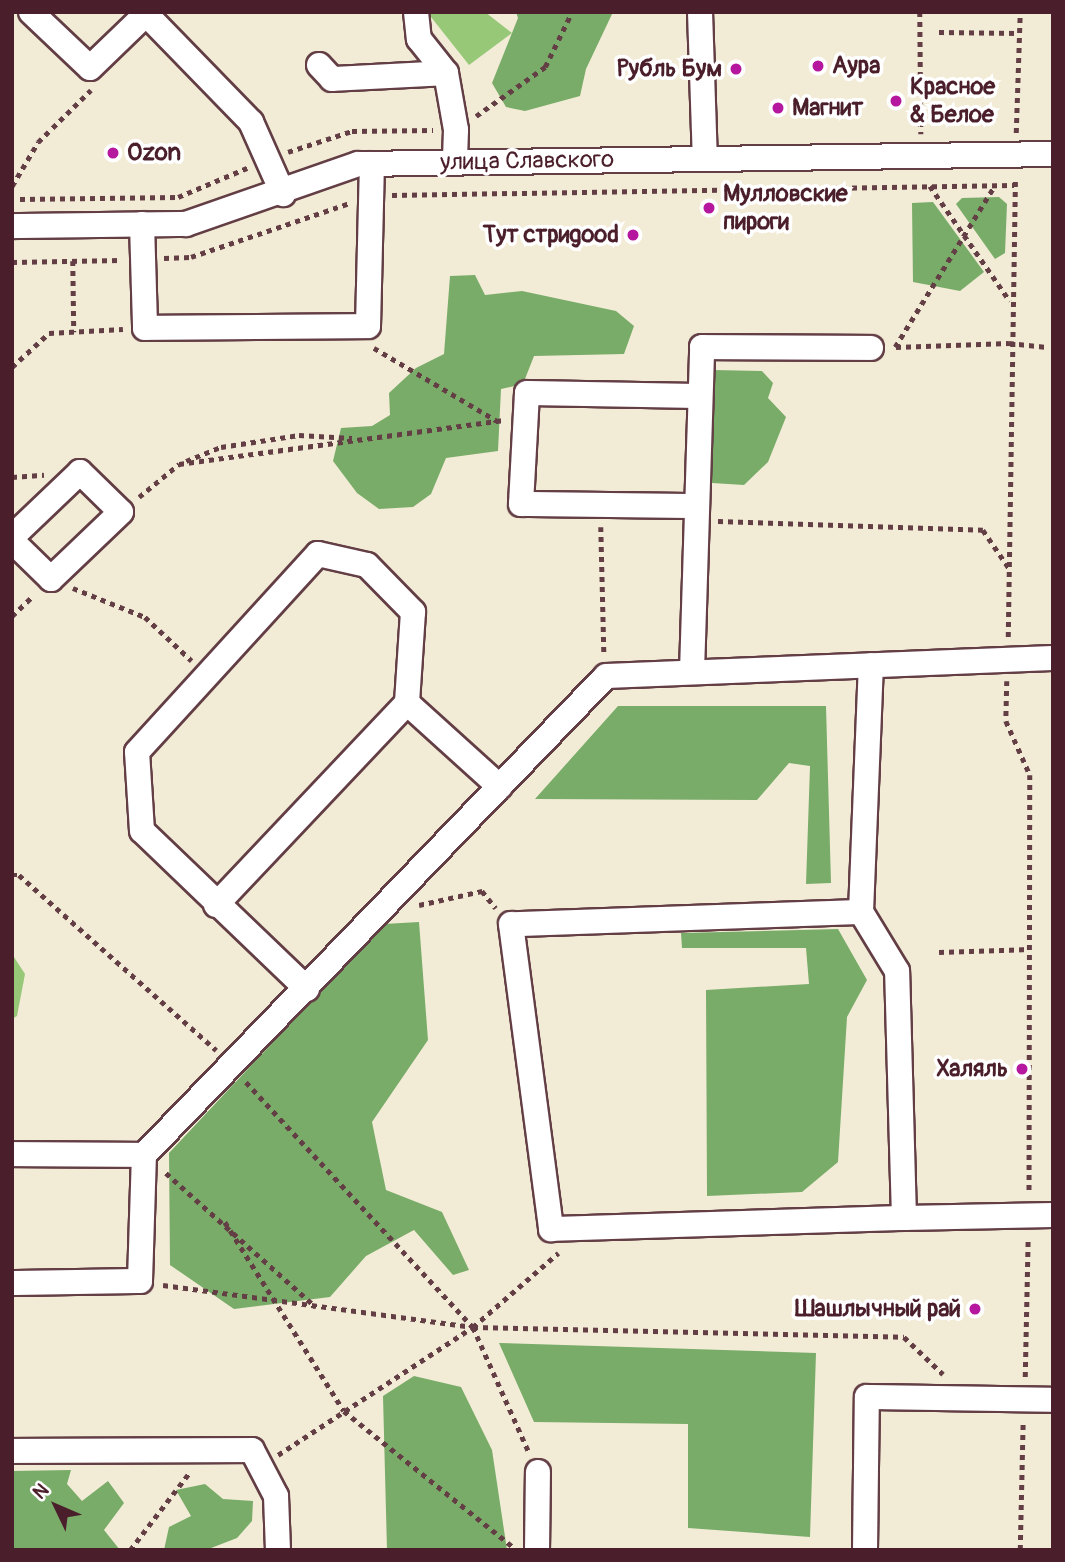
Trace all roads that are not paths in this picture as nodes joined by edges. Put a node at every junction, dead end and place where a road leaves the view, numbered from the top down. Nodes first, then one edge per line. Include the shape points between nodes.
1 (31, 12) edge
2 (398, 12) edge
3 (416, 12) edge
4 (700, 12) edge
5 (419, 39) junction
6 (319, 65) dead end
7 (446, 73) junction
8 (1053, 154) edge
9 (705, 159) junction
10 (455, 162) junction
11 (372, 164) junction
12 (283, 194) junction
13 (142, 224) junction
14 (12, 226) edge
15 (883, 347) road end
16 (700, 397) junction
17 (697, 513) junction
18 (12, 539) edge
19 (1053, 659) edge
20 (871, 666) junction
21 (692, 672) junction
22 (407, 703) junction
23 (500, 787) junction
24 (216, 905) junction
25 (861, 912) junction
26 (307, 989) junction
27 (12, 1154) edge
28 (144, 1155) junction
29 (1041, 1215) edge
30 (904, 1218) junction
31 (12, 1283) edge
32 (1053, 1400) edge
33 (12, 1451) edge
34 (538, 1472) road end
35 (278, 1550) edge
36 (537, 1550) edge
37 (865, 1550) edge

1 - 12 street via 90,68 146,14 251,122
2 - 5 street
3 - 5 street
4 - 9 street
5 - 7 street
6 - 7 street via 332,79
7 - 10 street via 456,130
8 - 9 street, улица Славского
9 - 10 street, улица Славского
10 - 11 street, улица Славского
11 - 12 street, улица Славского via 358,164
11 - 13 street via 368,326 145,328
12 - 13 street, улица Славского via 186,224
13 - 14 street, улица Славского
15 - 16 street via 702,347
16 - 17 street
16 - 17 street via 527,393 521,504
17 - 21 street
18 - 18 street via 80,472 121,512 51,579
19 - 20 street
20 - 21 street
20 - 25 street
21 - 23 street via 606,676
22 - 23 street
22 - 24 street
22 - 24 street via 413,612 367,565 318,554 137,752 142,831
23 - 26 street
24 - 26 street
25 - 30 street via 897,971
25 - 30 street via 511,924 551,1229
26 - 28 street
27 - 28 street
28 - 31 street via 140,1281
29 - 30 street
32 - 37 street via 867,1397
33 - 35 street via 252,1450 276,1496
34 - 36 street

